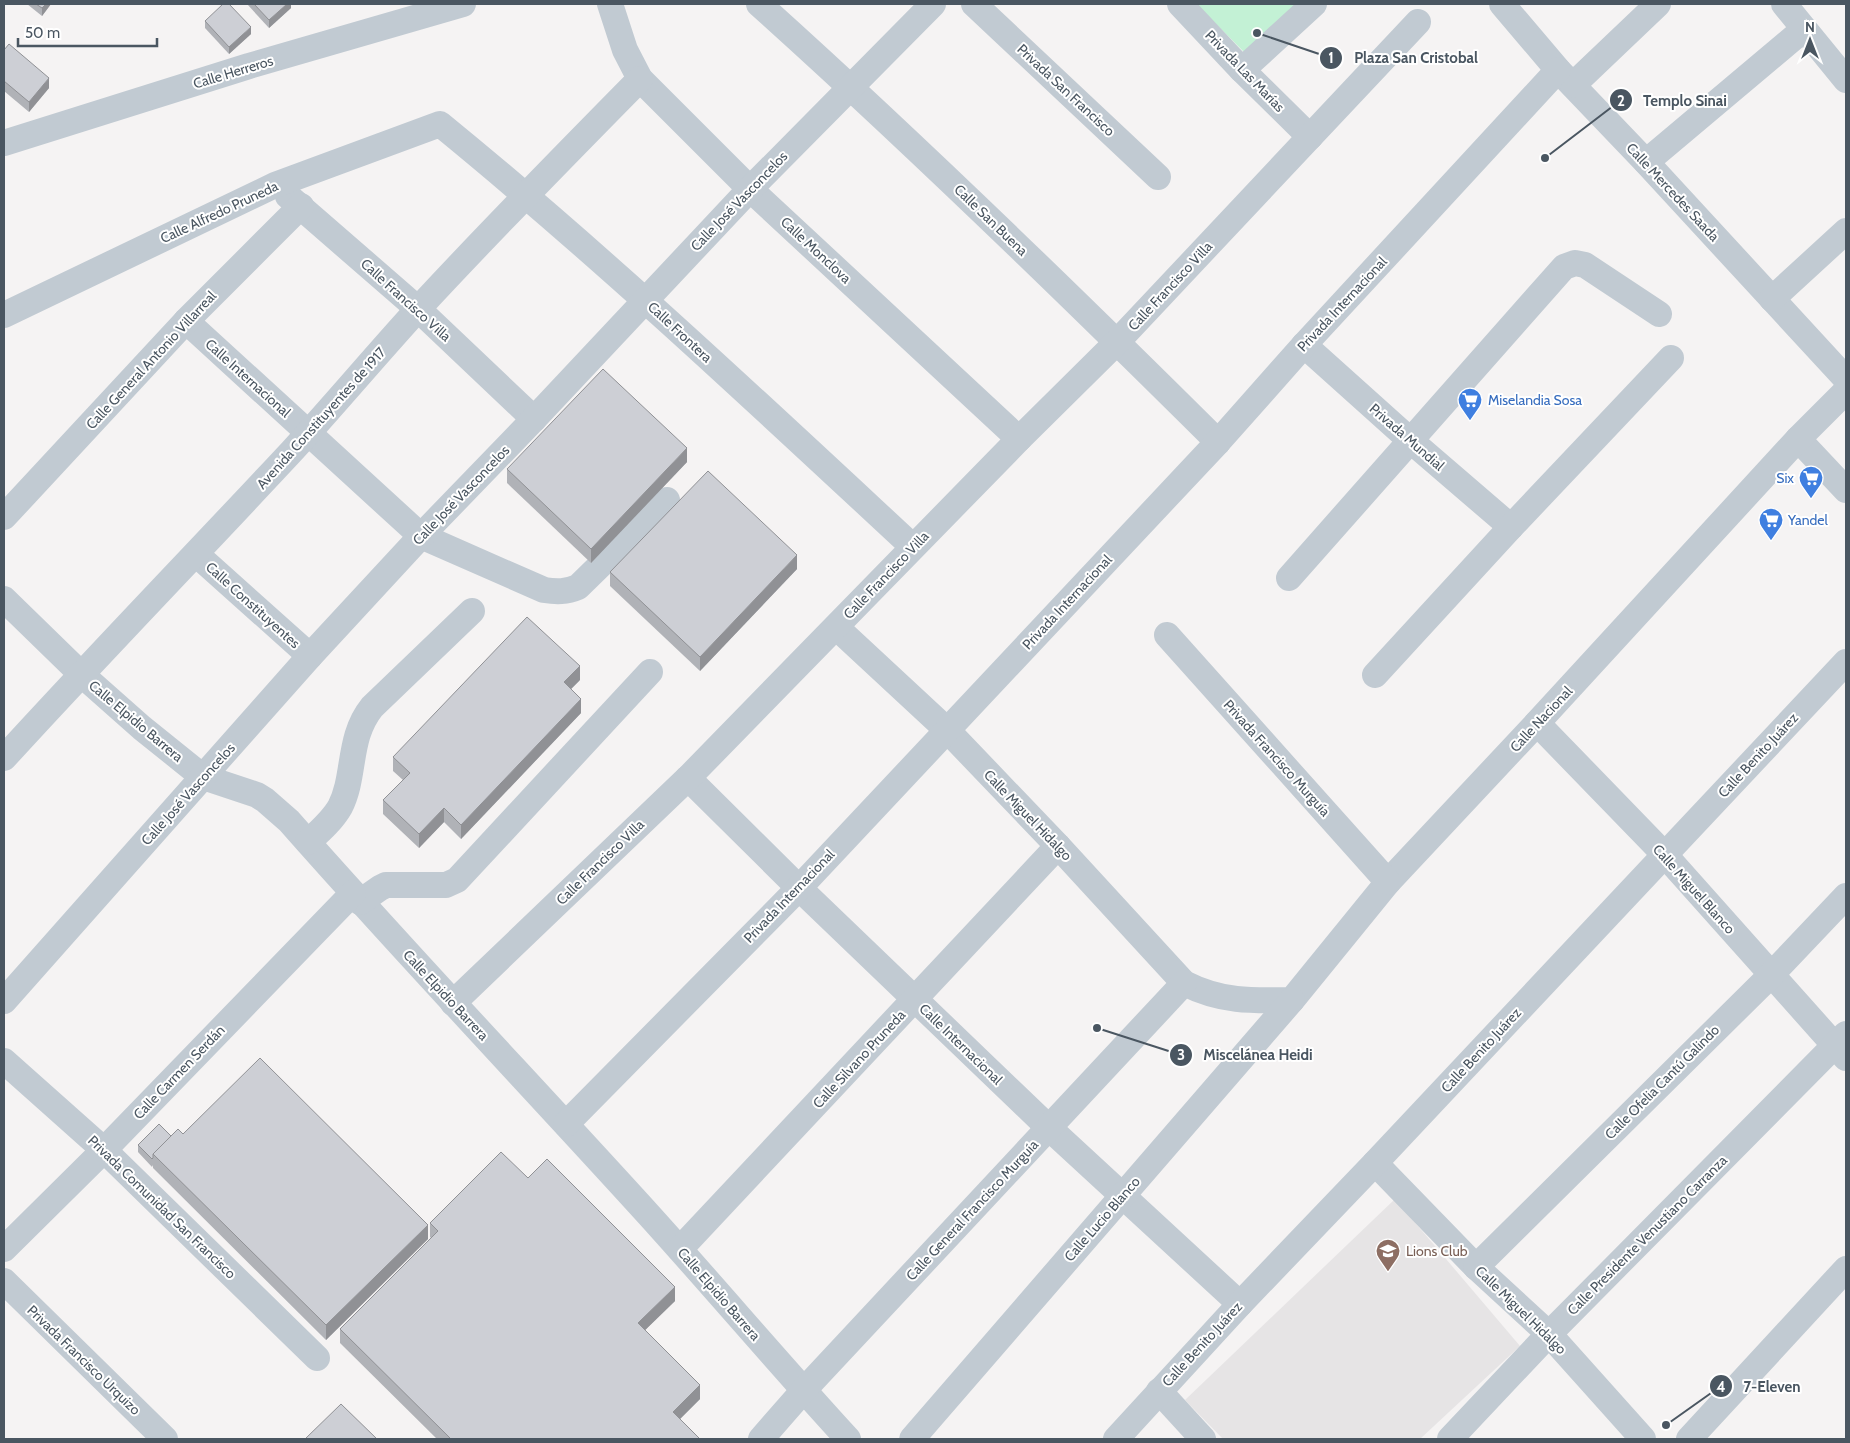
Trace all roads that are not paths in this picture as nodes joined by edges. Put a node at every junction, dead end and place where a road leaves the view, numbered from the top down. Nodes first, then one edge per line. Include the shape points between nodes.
1 (463, 4) edge
2 (610, 4) edge
3 (759, 4) edge
4 (933, 4) edge
5 (974, 4) edge
6 (1180, 4) edge
7 (1314, 4) edge
8 (1502, 4) edge
9 (1658, 4) edge
10 (1784, 4) edge
11 (422, 9) edge
12 (1418, 22) dead end
13 (1804, 29) junction
14 (1242, 70) junction
15 (1566, 78) junction
16 (640, 79) junction
17 (1846, 80) edge
18 (852, 87) junction
19 (440, 124) joint
20 (1310, 138) junction
21 (4, 143) edge
22 (1646, 162) junction
23 (1158, 177) dead end
24 (275, 185) junction
25 (750, 189) junction
26 (526, 194) junction
27 (301, 206) junction
28 (1846, 231) edge
29 (1772, 298) junction
30 (646, 300) junction
31 (418, 309) junction
32 (1659, 314) dead end
33 (4, 315) edge
34 (186, 322) junction
35 (1117, 342) junction
36 (1304, 345) junction
37 (1671, 358) dead end
38 (1846, 379) edge
39 (1846, 391) edge
40 (534, 419) junction
41 (308, 433) junction
42 (1019, 439) junction
43 (1798, 439) junction
44 (1411, 441) junction
45 (1218, 442) junction
46 (1846, 490) edge
47 (667, 500) dead end
48 (4, 517) edge
49 (1511, 527) junction
50 (421, 536) junction
51 (913, 547) junction
52 (196, 554) junction
53 (1289, 578) dead end
54 (4, 599) edge
55 (472, 611) dead end
56 (836, 627) junction
57 (1166, 635) dead end
58 (310, 656) junction
59 (1846, 662) edge
60 (650, 672) dead end
61 (81, 674) junction
62 (1375, 675) dead end
63 (1537, 724) junction
64 (947, 730) junction
65 (4, 758) edge
66 (203, 777) junction
67 (688, 778) junction
68 (308, 842) junction
69 (1058, 846) junction
70 (1664, 854) junction
71 (1388, 882) junction
72 (799, 888) junction
73 (1846, 896) edge
74 (357, 898) junction
75 (1771, 975) junction
76 (1184, 982) junction
77 (915, 999) junction
78 (1292, 1000) junction
79 (4, 1001) edge
80 (453, 1003) junction
81 (1842, 1046) edge
82 (4, 1061) edge
83 (566, 1124) junction
84 (1048, 1127) junction
85 (104, 1150) junction
86 (1375, 1164) junction
87 (1122, 1195) junction
88 (4, 1249) edge
89 (680, 1250) junction
90 (1476, 1267) junction
91 (1846, 1269) edge
92 (4, 1281) edge
93 (1240, 1304) junction
94 (1549, 1334) junction
95 (317, 1358) dead end
96 (803, 1391) junction
97 (1159, 1391) junction
98 (165, 1439) edge
99 (761, 1439) edge
100 (848, 1439) edge
101 (912, 1439) edge
102 (1116, 1439) edge
103 (1204, 1439) edge
104 (1450, 1439) edge
105 (1643, 1439) edge
106 (1689, 1439) edge

1 - 11 street, Calle Herreros
2 - 16 street, Calle Monclova via 625,50
3 - 18 street, Calle San Buena
4 - 18 street, Calle José Vasconcelos
5 - 23 street, Privada San Francisco
6 - 14 street, Privada Las Marías
7 - 14 street
8 - 15 street, Calle Mercedes Saada
9 - 15 street
10 - 13 street
11 - 21 street, Calle Herreros
12 - 20 street, Calle Francisco Villa
13 - 17 street
13 - 22 street
14 - 20 street, Privada Las Marías
15 - 22 street, Calle Mercedes Saada
15 - 36 street, Privada Internacional
16 - 25 street, Calle Monclova
16 - 26 street, Avenida Constituyentes de 1917
18 - 25 street, Calle José Vasconcelos
18 - 35 street, Calle San Buena
19 - 24 street, Calle Alfredo Pruneda
19 - 26 street, Calle Frontera
20 - 35 street, Calle Francisco Villa
22 - 29 street, Calle Mercedes Saada
24 - 27 street, Calle Francisco Villa
24 - 33 street, Calle Alfredo Pruneda
25 - 30 street, Calle José Vasconcelos
25 - 42 street, Calle Monclova
26 - 30 street, Calle Frontera
26 - 31 street, Avenida Constituyentes de 1917
27 - 31 street, Calle Francisco Villa
27 - 34 street, Calle General Antonio Villarreal
28 - 29 street
29 - 38 street, Calle Mercedes Saada
30 - 40 street, Calle José Vasconcelos
30 - 51 street, Calle Frontera
31 - 40 street, Calle Francisco Villa
31 - 41 street, Avenida Constituyentes de 1917
32 - 44 street via 1581,263 1564,267
34 - 41 street, Calle Internacional
34 - 48 street, Calle General Antonio Villarreal
35 - 42 street, Calle Francisco Villa
35 - 45 street, Calle San Buena
36 - 44 street, Privada Mundial
36 - 45 street, Privada Internacional
37 - 49 street
39 - 43 street, Calle Nacional
40 - 50 street, Calle José Vasconcelos
41 - 50 street, Calle Internacional
41 - 52 street, Avenida Constituyentes de 1917
42 - 51 street, Calle Francisco Villa
43 - 46 street
43 - 63 street, Calle Nacional
44 - 49 street, Privada Mundial
44 - 53 street
45 - 64 street, Privada Internacional
47 - 50 street, Calle Internacional via 578,587 567,592 544,590
49 - 62 street
50 - 58 street, Calle José Vasconcelos
51 - 56 street, Calle Francisco Villa
52 - 58 street, Calle Constituyentes
52 - 61 street, Avenida Constituyentes de 1917
54 - 61 street, Calle Elpidio Barrera
55 - 68 street via 364,716 340,807
56 - 64 street, Calle Miguel Hidalgo
56 - 67 street, Calle Francisco Villa
57 - 71 street, Privada Francisco Murguía
58 - 66 street, Calle José Vasconcelos
59 - 70 street, Calle Benito Juárez
60 - 74 street, Calle Carmen Serdán via 457,880 439,886 386,885
61 - 65 street, Avenida Constituyentes de 1917
61 - 66 street, Calle Elpidio Barrera
63 - 70 street, Calle Miguel Blanco
63 - 71 street, Calle Nacional
64 - 69 street, Calle Miguel Hidalgo
64 - 72 street, Privada Internacional
66 - 68 street, Calle Elpidio Barrera via 265,800
66 - 79 street, Calle José Vasconcelos
67 - 72 street, Calle Internacional
67 - 80 street, Calle Francisco Villa
68 - 74 street, Calle Elpidio Barrera
69 - 76 street, Calle Miguel Hidalgo
69 - 77 street, Calle Silvano Pruneda
70 - 75 street, Calle Miguel Blanco
70 - 86 street, Calle Benito Juárez
71 - 78 street, Calle Nacional
72 - 77 street, Calle Internacional
72 - 83 street, Privada Internacional
73 - 75 street, Calle Ofelia Cantú Galindo
74 - 80 street, Calle Elpidio Barrera
74 - 85 street, Calle Carmen Serdán
75 - 81 street, Calle Miguel Blanco
75 - 90 street, Calle Ofelia Cantú Galindo
76 - 78 street, Calle Miguel Hidalgo via 1220,998 1252,1002
76 - 84 street, Calle General Francisco Murguía
77 - 84 street, Calle Internacional
77 - 89 street, Calle Silvano Pruneda
78 - 87 street, Calle Lucio Blanco
80 - 83 street, Calle Elpidio Barrera
81 - 94 street, Calle Presidente Venustiano Carranza
82 - 85 street, Privada Comunidad San Francisco
83 - 89 street, Calle Elpidio Barrera
84 - 87 street, Calle Internacional
84 - 96 street, Calle General Francisco Murguía
85 - 88 street, Calle Carmen Serdán
85 - 95 street, Privada Comunidad San Francisco
86 - 90 street, Calle Miguel Hidalgo
86 - 93 street, Calle Benito Juárez
87 - 93 street, Calle Internacional
87 - 101 street, Calle Lucio Blanco
89 - 96 street, Calle Elpidio Barrera
90 - 94 street, Calle Miguel Hidalgo
91 - 106 street
92 - 98 street, Privada Francisco Urquizo
93 - 97 street, Calle Benito Juárez
94 - 104 street, Calle Presidente Venustiano Carranza
94 - 105 street, Calle Miguel Hidalgo
96 - 99 street, Calle General Francisco Murguía
96 - 100 street, Calle Elpidio Barrera
97 - 102 street, Calle Benito Juárez
97 - 103 street

